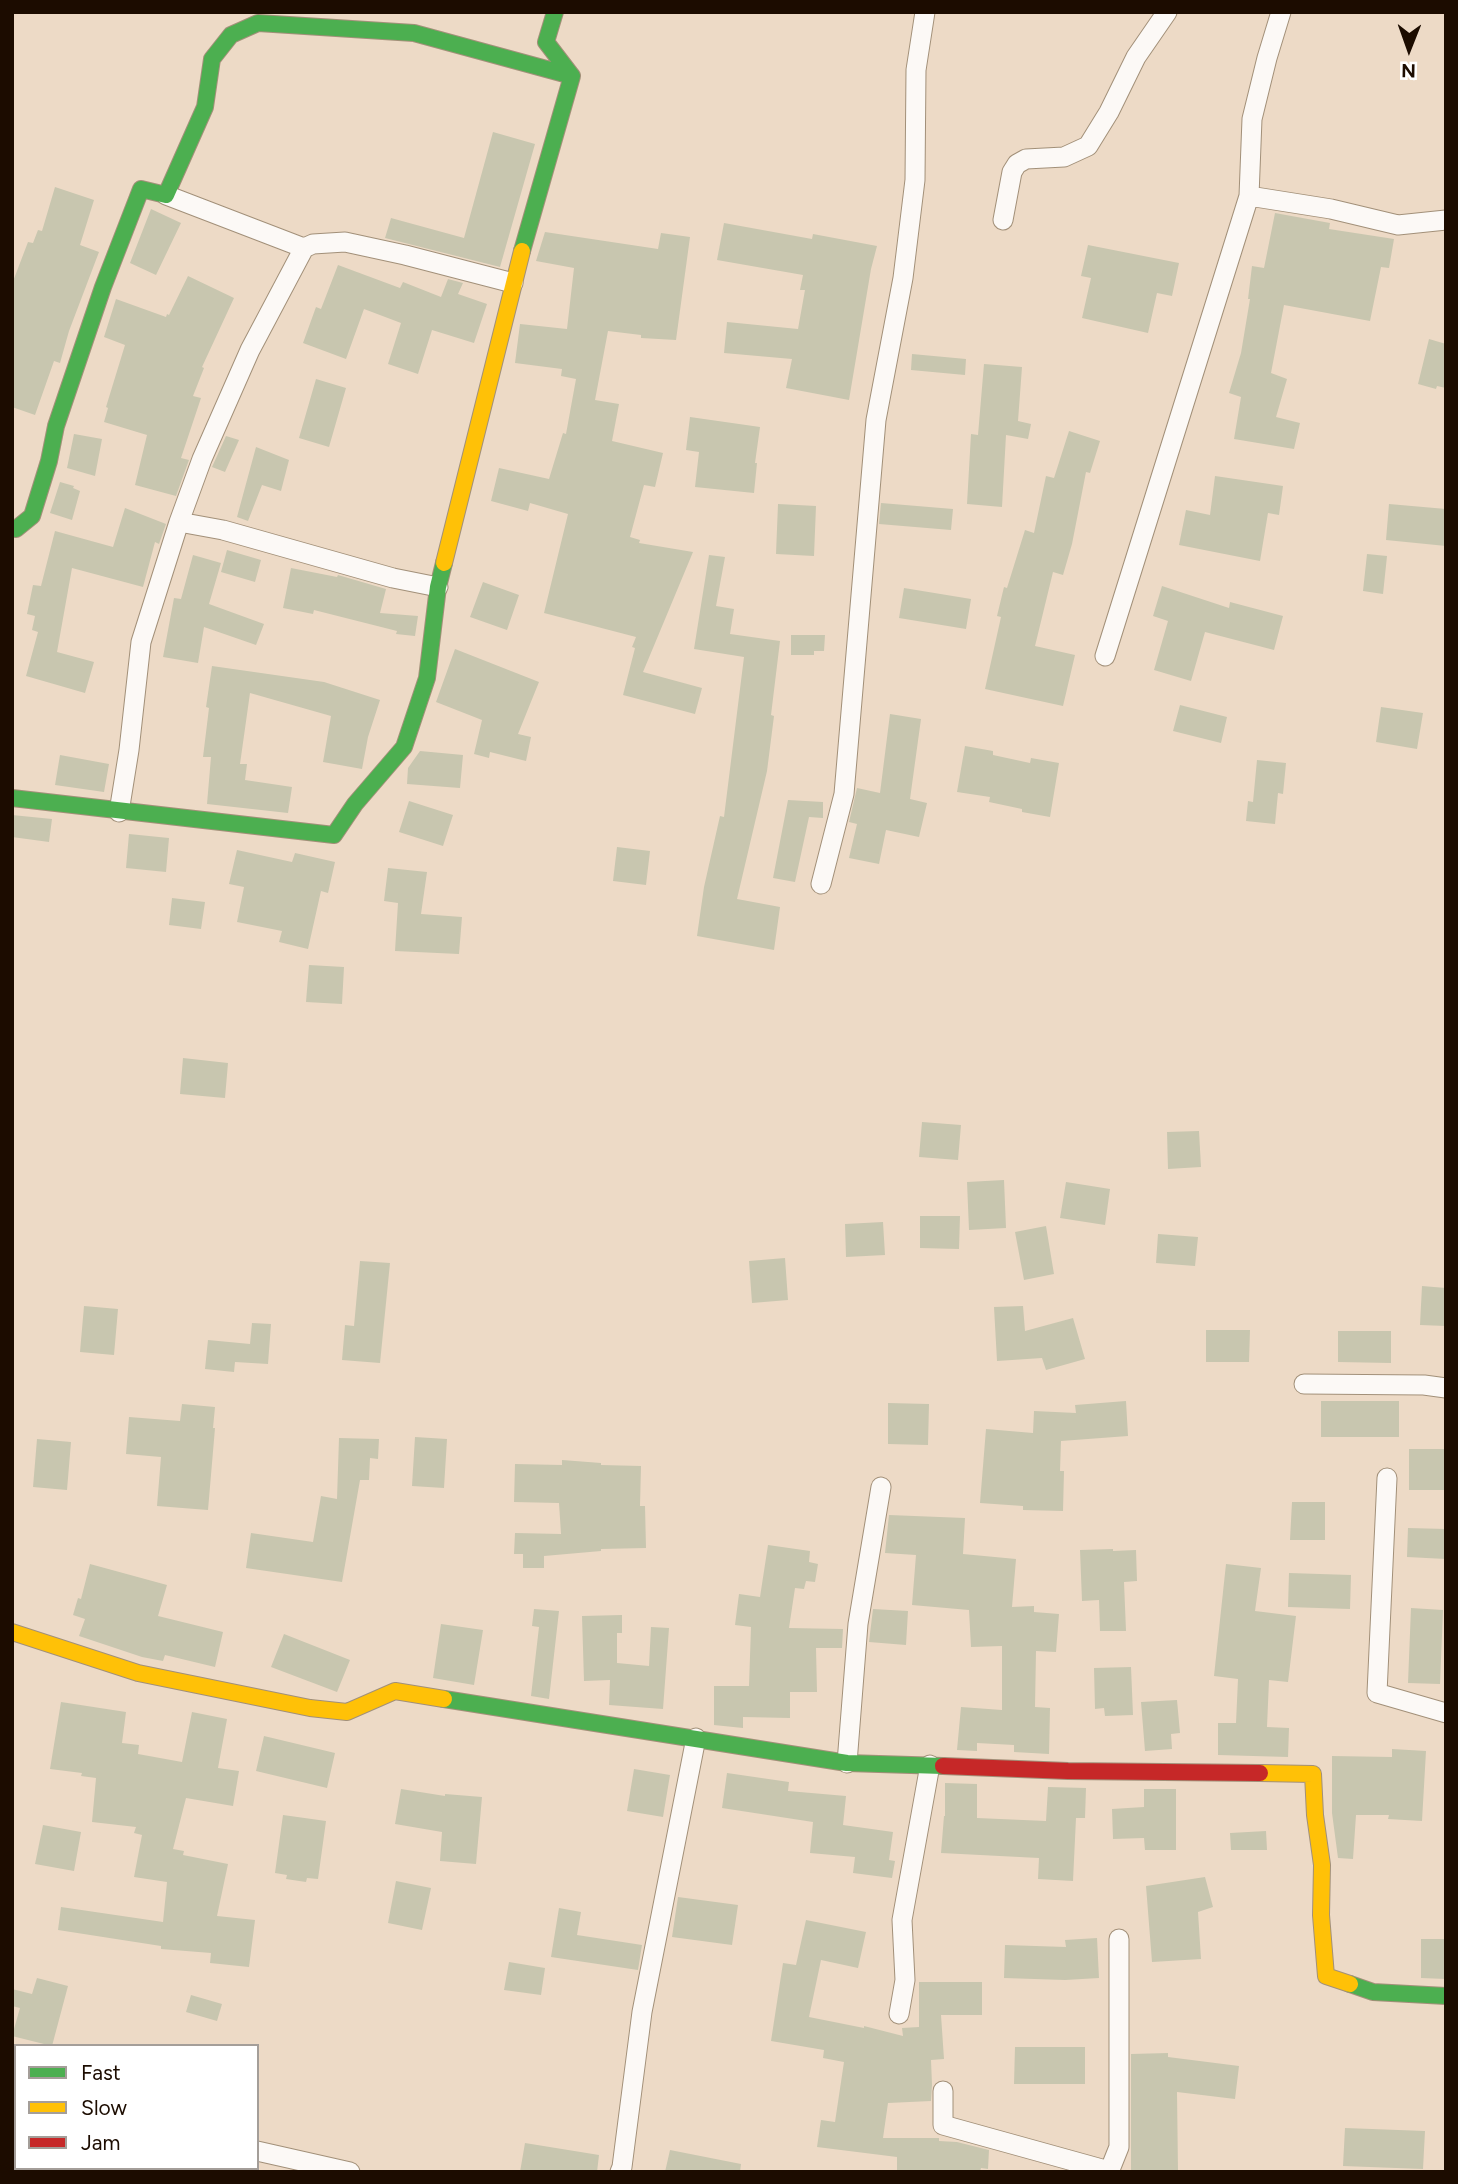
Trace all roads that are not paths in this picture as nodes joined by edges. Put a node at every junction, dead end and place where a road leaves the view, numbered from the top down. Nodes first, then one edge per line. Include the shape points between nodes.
1 (555, 12) edge
2 (925, 12) edge
3 (1167, 12) edge
4 (1281, 12) edge
5 (572, 76) junction
6 (166, 195) junction
7 (1249, 196) junction
8 (1003, 220) dead end
9 (1446, 220) edge
10 (304, 248) junction
11 (513, 283) junction
12 (179, 522) junction
13 (12, 528) edge
14 (438, 587) junction
15 (1105, 656) dead end
16 (12, 798) edge
17 (119, 812) junction
18 (821, 884) dead end
19 (1304, 1384) dead end
20 (1446, 1388) edge
21 (1387, 1478) dead end
22 (881, 1488) dead end
23 (12, 1632) edge
24 (1446, 1713) edge
25 (696, 1738) junction
26 (847, 1762) junction
27 (930, 1765) junction
28 (1119, 1940) dead end
29 (1446, 1996) edge
30 (899, 2014) dead end
31 (943, 2091) dead end
32 (259, 2151) edge
33 (1109, 2171) edge
34 (351, 2172) edge
35 (620, 2172) edge

1 - 5 street via 546,42
2 - 18 street via 916,70 915,180 903,278 876,419 844,794
3 - 8 street via 1136,57 1088,146 1064,157 1026,159 1017,164
4 - 7 street via 1252,119
5 - 6 street via 414,33 258,23 231,35 212,60 205,107
5 - 11 street
6 - 10 street
6 - 13 street via 141,189 56,426 32,516
7 - 9 street via 1398,226
7 - 15 street
10 - 11 street via 345,242
10 - 12 street via 250,350
11 - 14 street
12 - 14 street
12 - 17 street via 141,642
14 - 17 street via 427,678 404,747 334,835
16 - 17 street
19 - 20 street
21 - 24 street via 1377,1693
22 - 26 street via 858,1624
23 - 25 street via 138,1672 310,1708 347,1712 395,1691
25 - 26 street
25 - 35 street via 642,2012
26 - 27 street
27 - 29 street via 1313,1774 1326,1976 1373,1992
27 - 30 street via 902,1920 905,1980
28 - 33 street via 1119,2147
31 - 33 street via 943,2125
32 - 34 street

